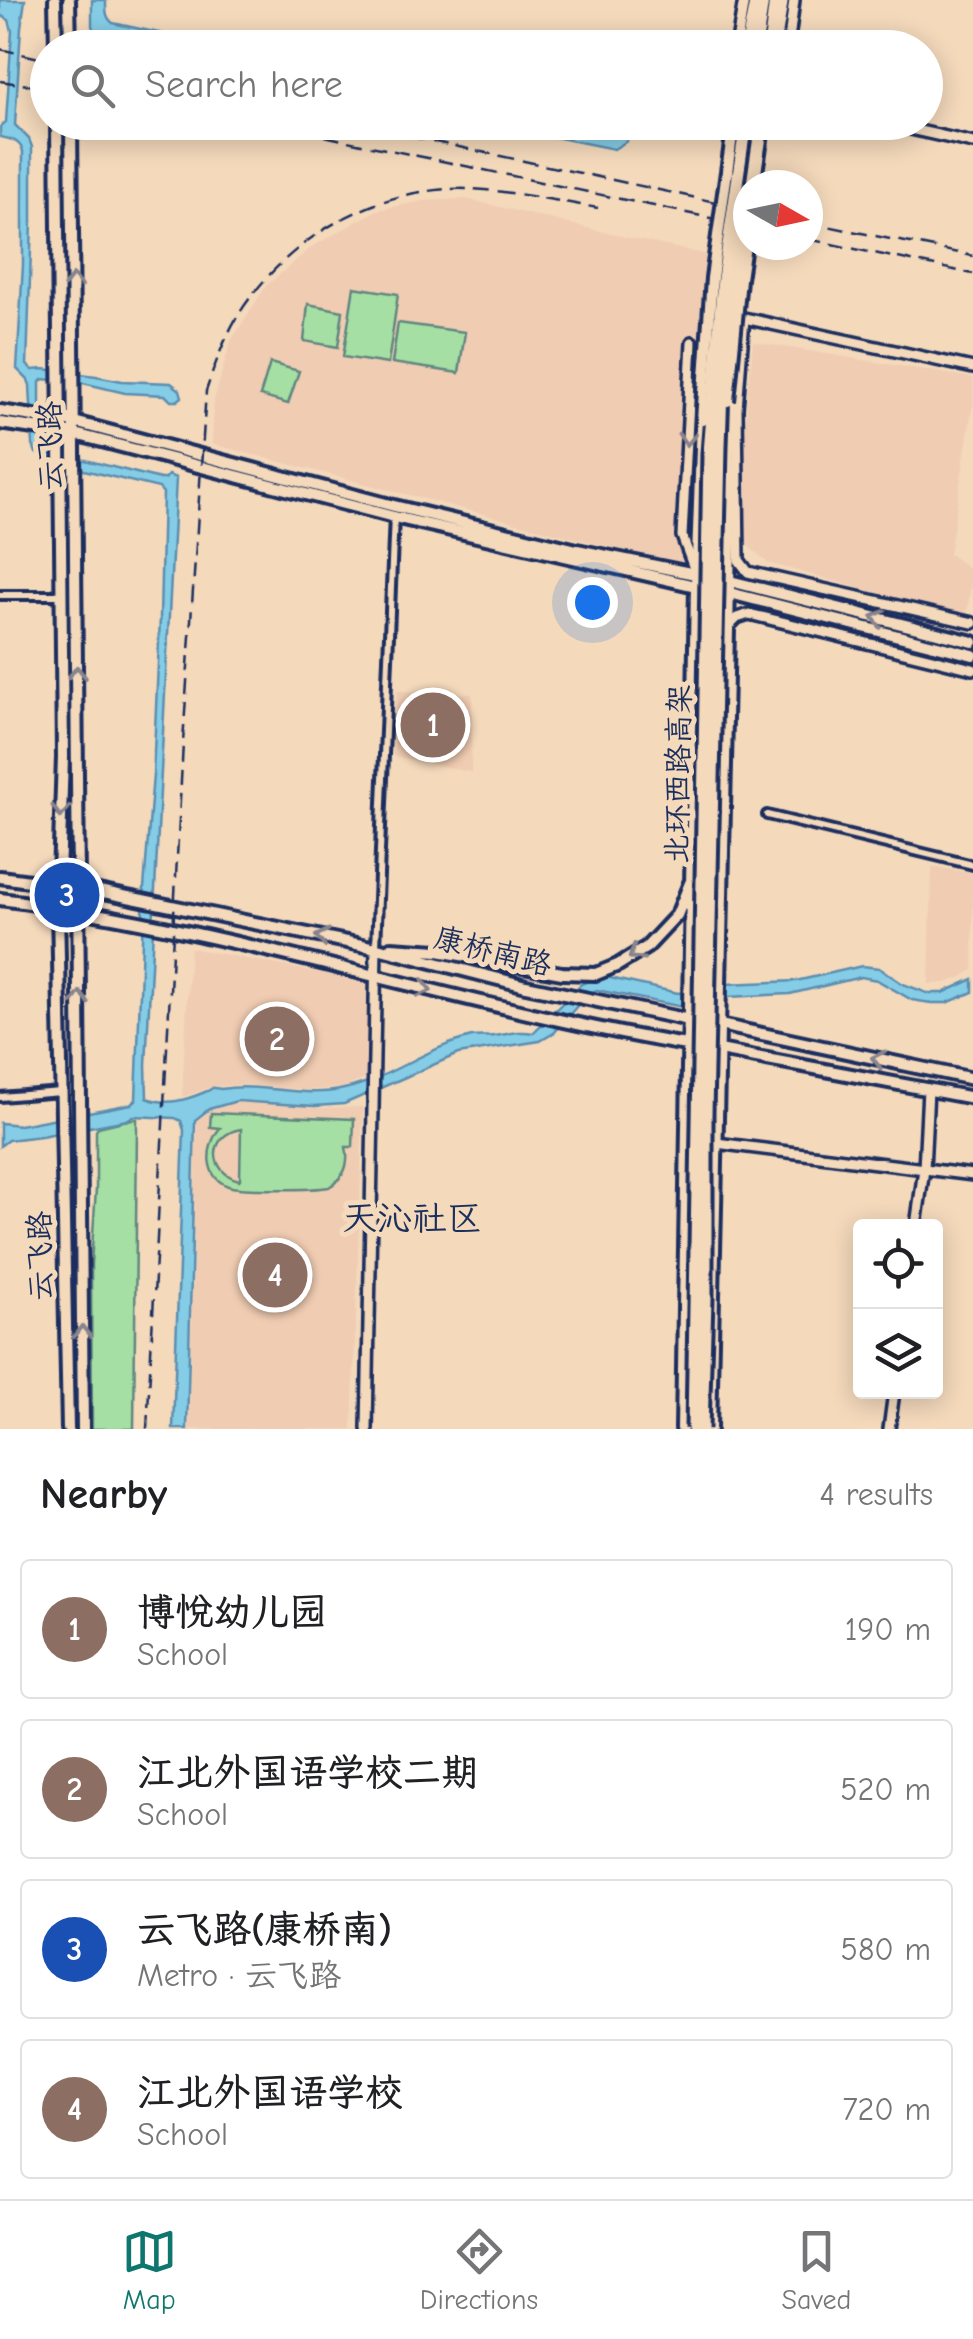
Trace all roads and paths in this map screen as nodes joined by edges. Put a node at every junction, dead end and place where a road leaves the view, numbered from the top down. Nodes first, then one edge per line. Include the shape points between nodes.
1 (55, 0) edge
2 (69, 0) edge
3 (744, 0) edge
4 (755, 0) edge
5 (763, 0) edge
6 (779, 0) edge
7 (794, 0) edge
8 (56, 30) edge
9 (70, 30) edge
10 (739, 30) edge
11 (749, 30) edge
12 (759, 30) edge
13 (775, 30) edge
14 (790, 30) edge
15 (943, 137) edge
16 (57, 140) edge
17 (70, 140) edge
18 (731, 140) edge
19 (743, 140) edge
20 (757, 140) edge
21 (973, 144) edge
22 (752, 170) edge
23 (736, 260) edge
24 (744, 260) edge
25 (692, 342) dead end
26 (973, 368) edge
27 (0, 410) edge
28 (60, 420) junction
29 (0, 423) edge
30 (74, 428) junction
31 (60, 432) junction
32 (394, 512) junction
33 (748, 572) junction
34 (696, 580) junction
35 (728, 587) junction
36 (0, 594) edge
37 (61, 595) junction
38 (973, 622) edge
39 (727, 628) junction
40 (973, 642) edge
41 (973, 655) edge
42 (973, 668) edge
43 (767, 814) dead end
44 (973, 865) edge
45 (0, 876) edge
46 (692, 878) junction
47 (58, 885) junction
48 (79, 887) junction
49 (0, 899) edge
50 (58, 907) junction
51 (79, 911) junction
52 (378, 948) junction
53 (377, 978) junction
54 (689, 1016) junction
55 (719, 1019) junction
56 (688, 1045) junction
57 (718, 1050) junction
58 (973, 1080) edge
59 (928, 1090) junction
60 (0, 1097) edge
61 (62, 1097) junction
62 (973, 1098) edge
63 (716, 1143) junction
64 (924, 1168) junction
65 (973, 1175) edge
66 (917, 1219) edge
67 (893, 1399) edge
68 (68, 1429) edge
69 (83, 1429) edge
70 (366, 1429) edge
71 (682, 1429) edge
72 (693, 1429) edge
73 (702, 1429) edge
74 (710, 1429) edge
75 (889, 1429) edge

1 - 8 main road
2 - 9 main road
3 - 10 street
4 - 11 main road
5 - 12 highway
6 - 13 highway
7 - 14 street
15 - 21 street
16 - 28 main road, 云飞路
30 -> 17 main road, 云飞路
18 - 34 main road, bridge via 712,278
19 - 72 highway, 北环西路高架, bridge via 723,278 709,453
20 - 22 highway, 北环西路高架
23 - 73 highway, 北环西路高架, bridge via 720,446
24 - 35 main road, bridge via 728,402
25 -> 34 street via 682,536
26 - 33 street via 744,318 736,409 739,560
27 - 28 main road
28 - 30 main road
28 - 31 main road, 云飞路
29 - 31 main road
30 - 31 main road
30 - 32 main road
48 -> 30 main road, 云飞路
31 - 37 main road, 云飞路
32 - 34 main road
32 - 52 street
33 - 35 street
33 - 38 street
34 - 35 main road
34 - 46 main road
35 - 39 main road
40 -> 35 main road
35 - 41 main road
36 - 37 street
37 -> 47 main road, 云飞路
39 - 42 street via 749,614
39 - 55 main road
43 - 44 street
45 - 47 main road, 康桥南路
46 -> 52 main road via 676,915 647,948 596,974
46 - 54 main road
47 - 48 main road, 康桥南路
47 - 50 main road, 云飞路
48 - 51 main road, 云飞路
52 -> 48 main road, 康桥南路
49 - 50 main road
50 - 51 main road, 康桥南路
50 - 61 main road, 云飞路
51 - 53 main road, 康桥南路
69 -> 51 main road, 云飞路
52 - 53 street
52 - 54 main road, 康桥南路 via 603,1004
53 -> 56 main road, 康桥南路
53 - 70 street
54 - 55 main road, 康桥南路
54 - 56 main road
55 - 57 main road
58 -> 55 main road, 康桥南路
56 - 57 main road, 康桥南路
56 - 71 main road
57 - 59 main road, 康桥南路
57 - 63 main road
59 - 62 main road, 康桥南路
59 - 64 street
60 - 61 street
61 - 68 main road, 云飞路
63 - 64 street
63 - 74 main road
64 - 65 street
64 - 66 street
67 - 75 street

